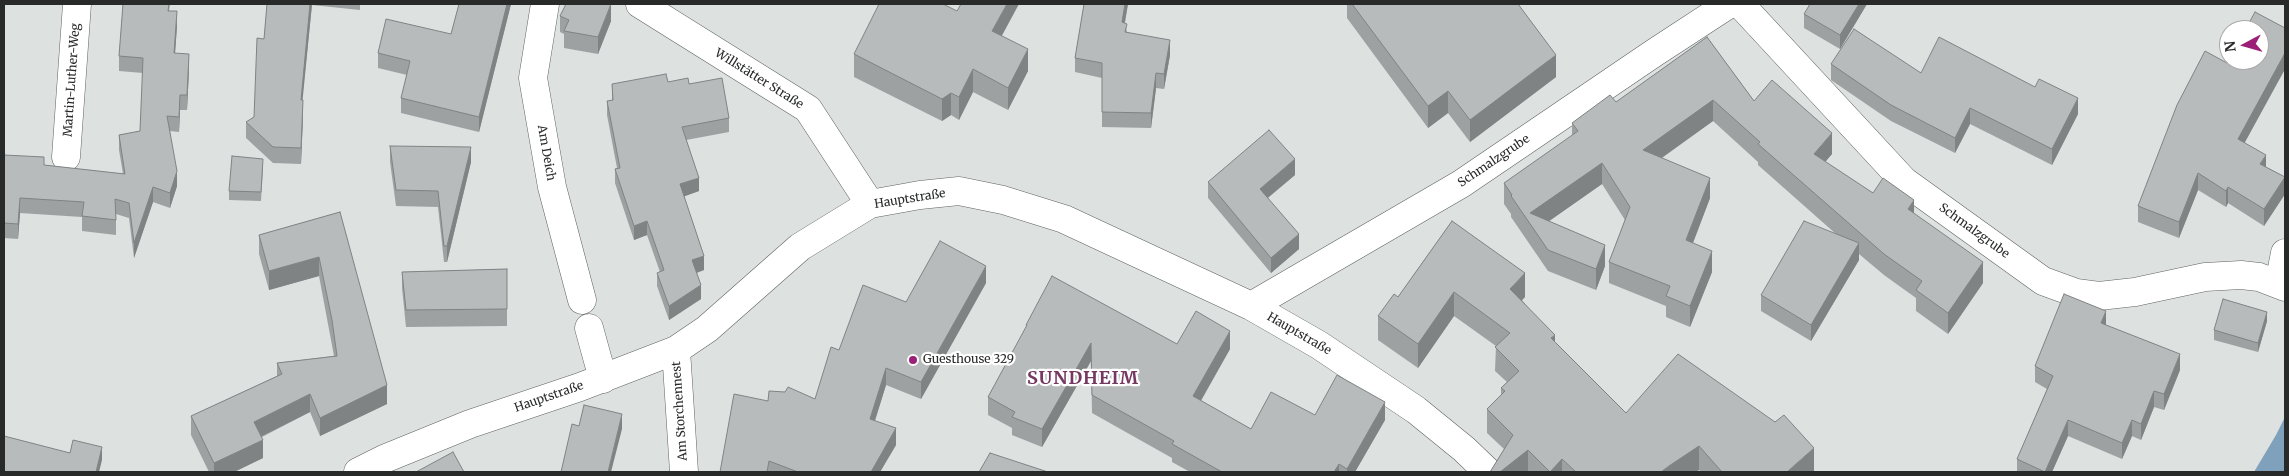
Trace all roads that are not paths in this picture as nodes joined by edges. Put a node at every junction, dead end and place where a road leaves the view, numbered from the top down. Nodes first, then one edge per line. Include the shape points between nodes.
1 (77, 4) edge
2 (545, 4) edge
3 (640, 4) edge
4 (1729, 4) edge
5 (1740, 4) edge
6 (66, 156) dead end
7 (870, 204) junction
8 (2285, 253) edge
9 (2282, 286) edge
10 (582, 300) dead end
11 (1251, 306) junction
12 (589, 328) dead end
13 (676, 350) junction
14 (603, 379) junction
15 (358, 472) edge
16 (684, 472) edge
17 (1488, 472) edge

1 - 6 street, Martin-Luther-Weg
2 - 10 street, Am Deich via 533,78 552,187
3 - 7 street, Willstätter Straße via 808,110
4 - 11 street, Schmalzgrube via 1461,184
5 - 9 street, Schmalzgrube via 1904,181 2043,281 2076,293 2100,296 2205,277 2240,275 2259,277
7 - 11 street, Hauptstraße via 958,191 1003,200 1064,219
7 - 13 street, Hauptstraße via 800,247 707,329
8 - 9 street, Schmalzgrube
11 - 17 street, Hauptstraße via 1319,345 1416,410
12 - 14 street
13 - 14 street, Hauptstraße
13 - 16 street, Am Storchennest
14 - 15 street, Hauptstraße via 470,424

